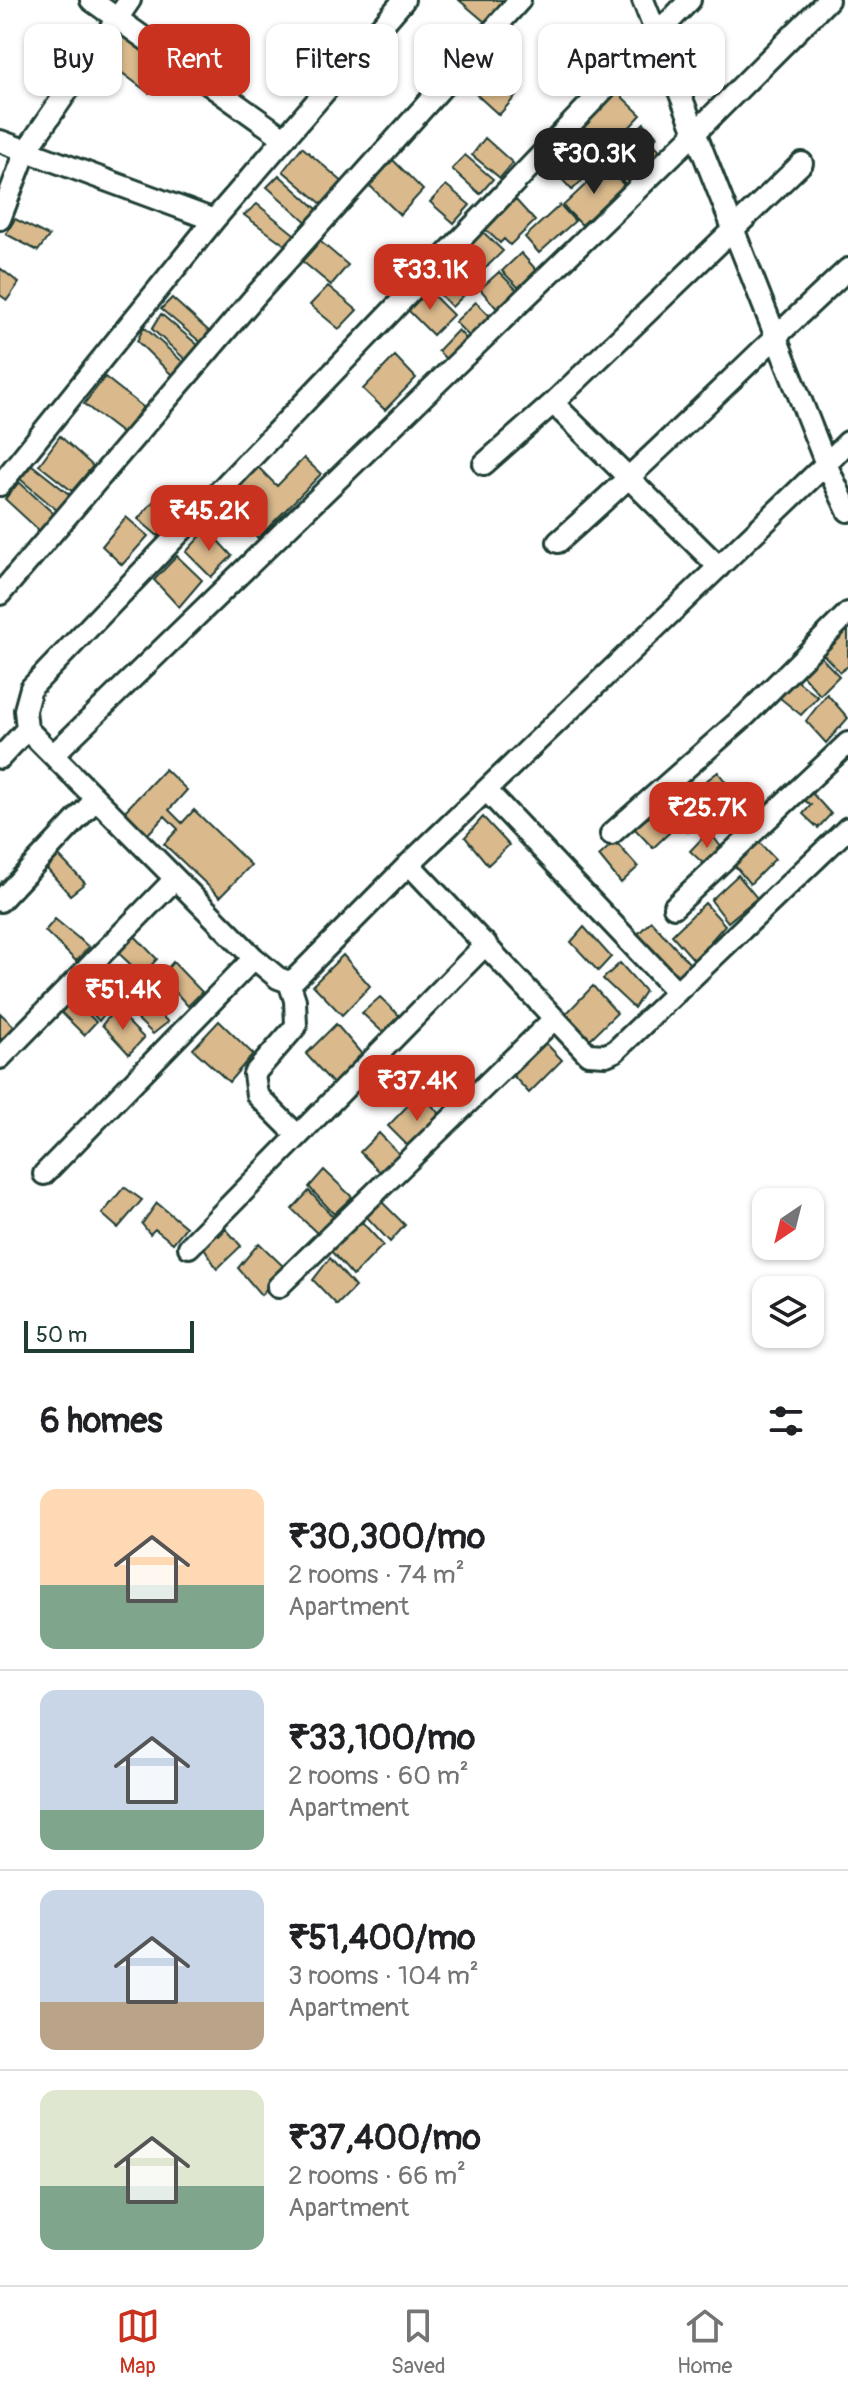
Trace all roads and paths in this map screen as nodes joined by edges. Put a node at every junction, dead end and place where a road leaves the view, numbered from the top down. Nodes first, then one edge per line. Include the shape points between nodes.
1 (91, 0) edge
2 (130, 0) edge
3 (404, 0) edge
4 (520, 0) edge
5 (643, 0) edge
6 (690, 0) edge
7 (828, 0) edge
8 (117, 18) junction
9 (652, 24) edge
10 (667, 24) edge
11 (598, 96) edge
12 (681, 96) edge
13 (696, 132) junction
14 (284, 138) junction
15 (0, 141) edge
16 (26, 151) junction
17 (802, 163) dead end
18 (0, 219) edge
19 (214, 220) junction
20 (733, 228) junction
21 (848, 269) edge
22 (775, 336) junction
23 (553, 403) junction
24 (848, 442) edge
25 (484, 464) dead end
26 (826, 464) junction
27 (631, 478) junction
28 (0, 485) edge
29 (848, 511) edge
30 (558, 542) dead end
31 (719, 567) junction
32 (0, 594) edge
33 (848, 613) edge
34 (27, 729) junction
35 (848, 743) edge
36 (53, 755) junction
37 (0, 758) edge
38 (486, 790) junction
39 (95, 800) junction
40 (848, 828) edge
41 (611, 834) dead end
42 (409, 864) junction
43 (175, 879) junction
44 (0, 901) edge
45 (674, 907) dead end
46 (486, 944) junction
47 (254, 958) junction
48 (289, 982) junction
49 (677, 992) junction
50 (554, 1019) junction
51 (0, 1058) edge
52 (298, 1136) junction
53 (44, 1174) dead end
54 (189, 1247) dead end
55 (278, 1287) dead end

1 - 8 street
2 - 8 street
3 - 14 street
4 - 32 street via 257,294
5 - 9 street
6 - 10 street
7 - 13 street
8 - 14 street
8 - 16 street
11 - 34 street via 31,688
12 - 13 street
13 - 20 street
13 - 36 street
14 - 19 street
15 - 16 street
16 - 18 street
16 - 19 street
17 - 20 street
19 - 28 street
20 - 22 street
20 - 23 street
21 - 22 street
22 - 26 street
22 - 27 street
23 - 25 street
23 - 27 street
24 - 26 street
26 - 29 street
26 - 31 street
27 - 30 street
27 - 31 street
31 - 38 street
33 - 41 street via 746,715
34 - 36 street
34 - 37 street
35 - 45 street
36 - 39 street
38 - 42 street
38 - 49 street
39 - 43 street
39 - 44 street
40 - 49 street
42 - 46 street
42 - 48 street
43 - 47 street
43 - 51 street
46 - 50 street
46 - 52 street
47 - 48 street
47 - 53 street
48 - 52 street via 296,1026 254,1074 257,1095
49 - 50 street via 606,1055 588,1054
50 - 55 street
52 - 54 street

